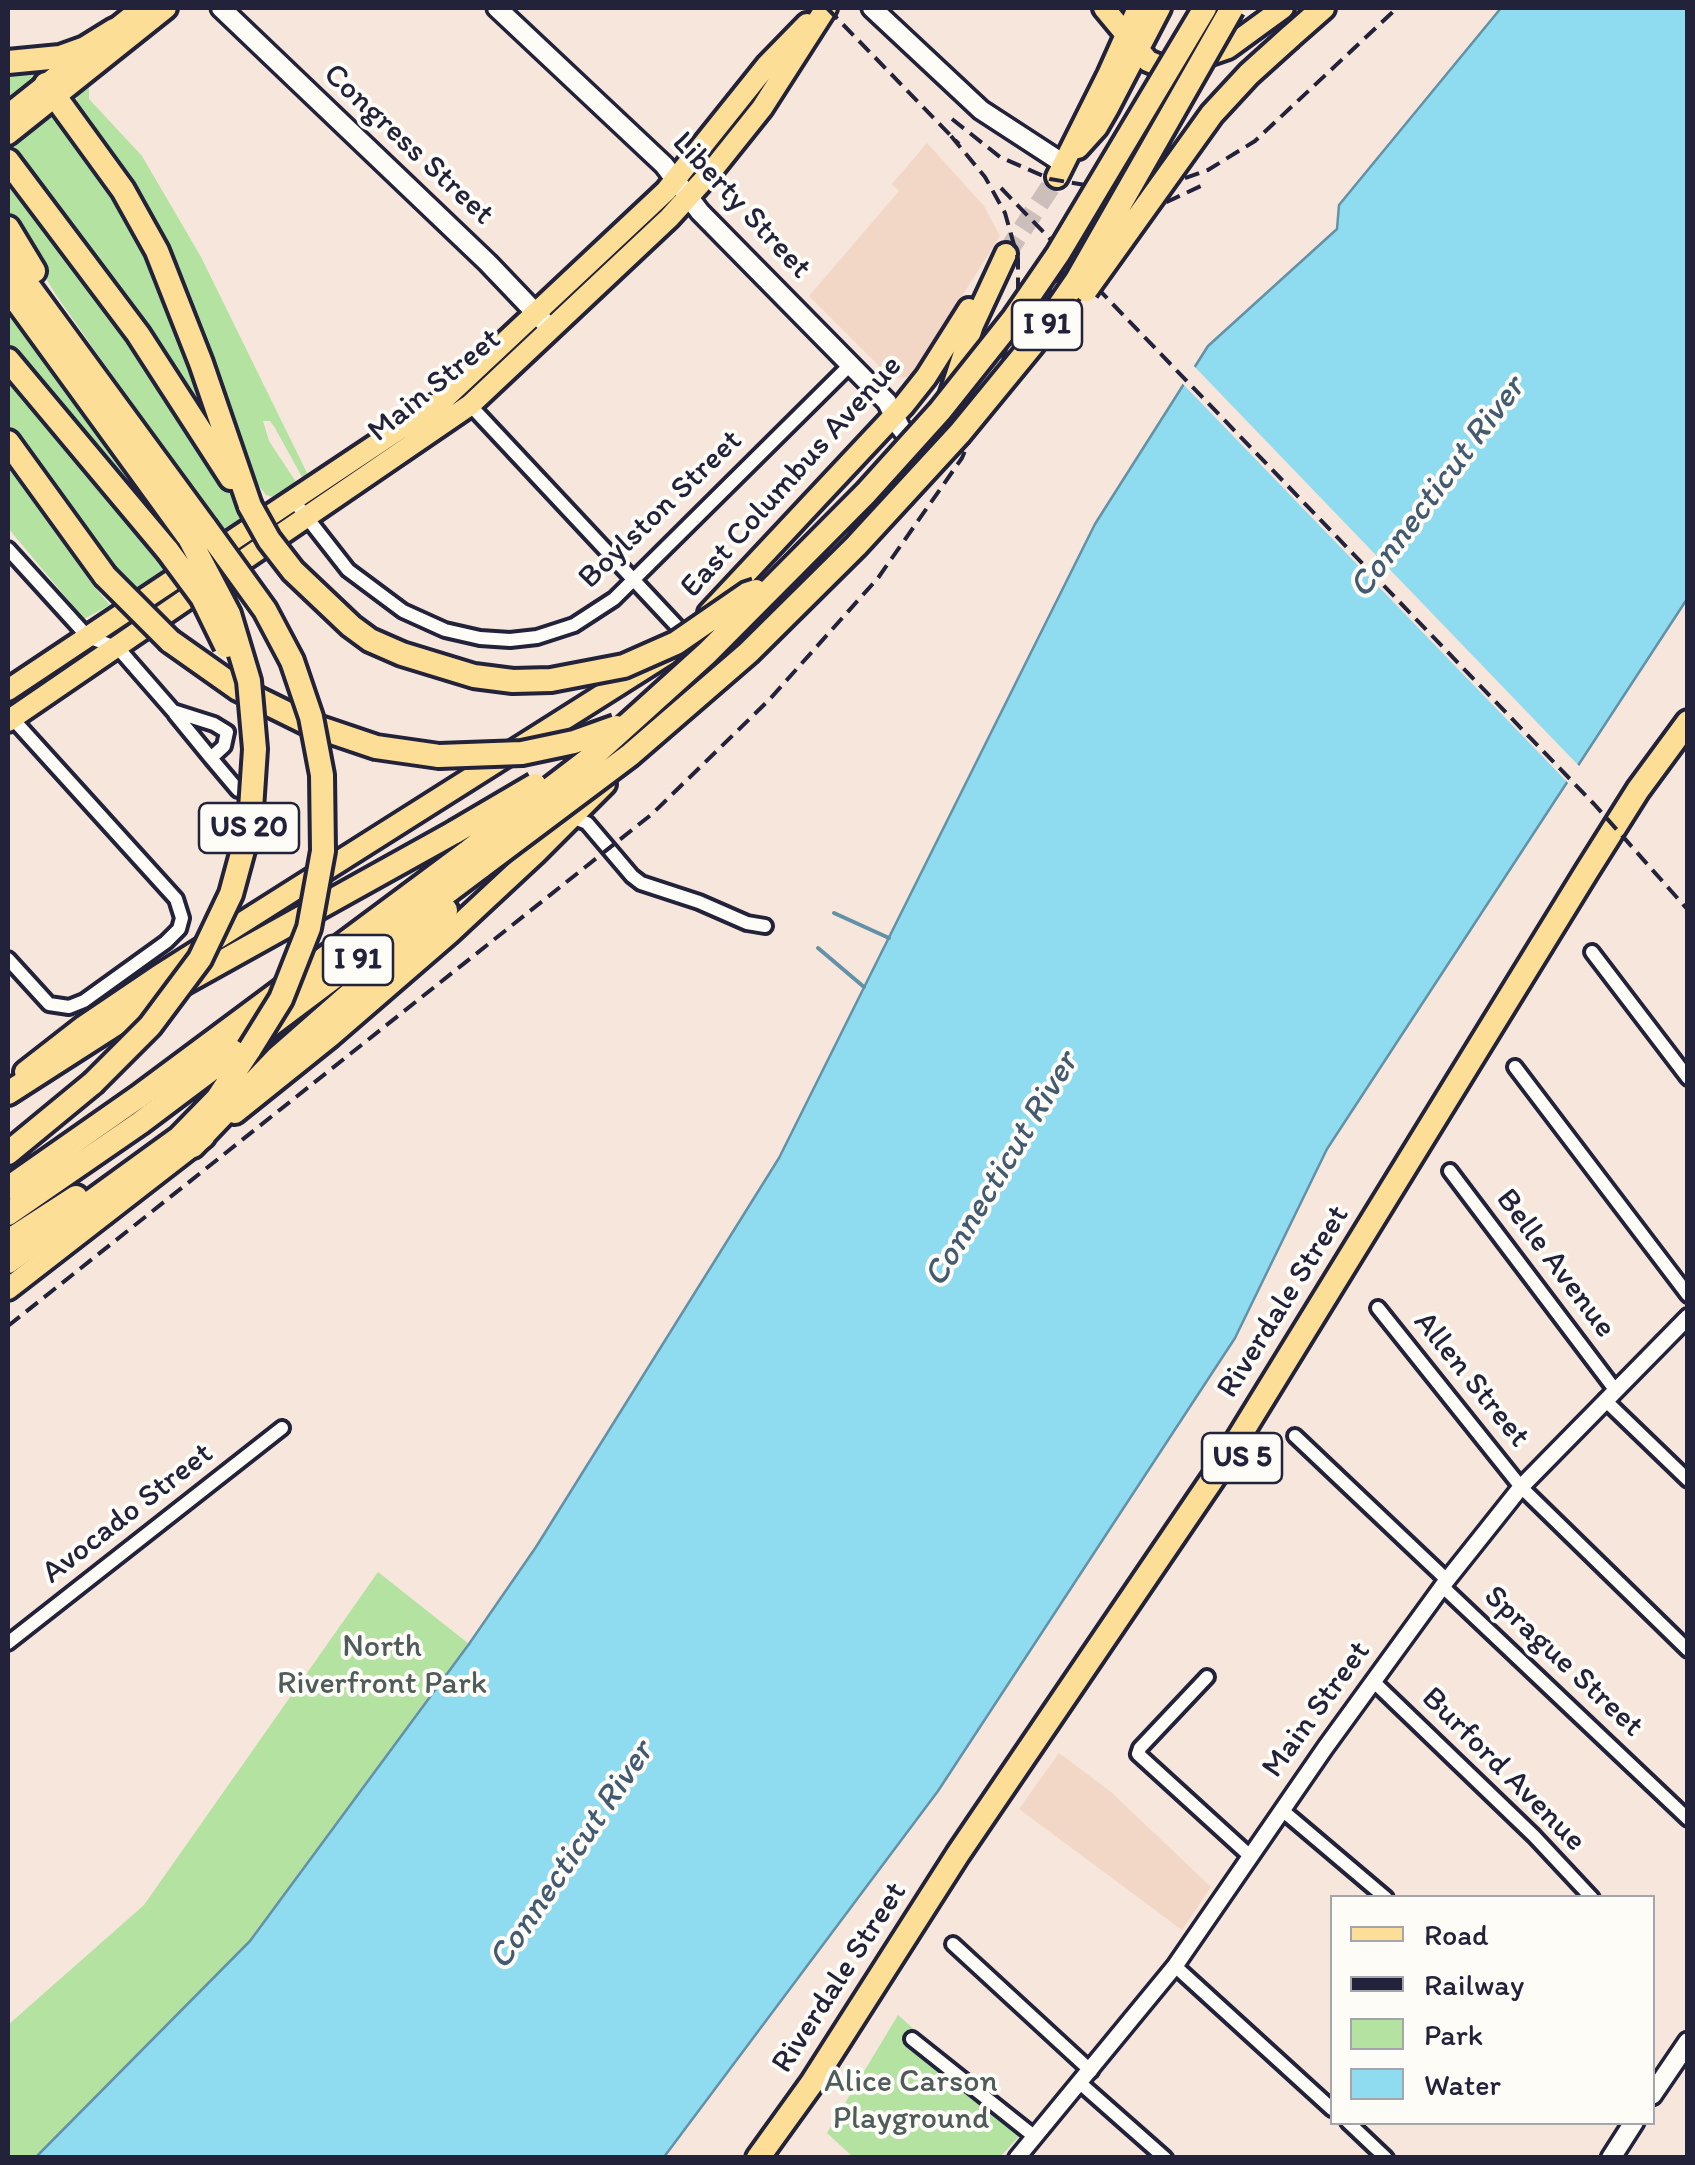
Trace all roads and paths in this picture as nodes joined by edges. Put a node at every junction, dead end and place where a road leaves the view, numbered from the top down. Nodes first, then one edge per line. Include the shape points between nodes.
1 (142, 8) edge
2 (166, 8) edge
3 (221, 8) edge
4 (497, 8) edge
5 (872, 8) edge
6 (1104, 8) edge
7 (1138, 8) edge
8 (1160, 8) edge
9 (1205, 8) edge
10 (1232, 8) edge
11 (1283, 8) edge
12 (1323, 8) edge
13 (823, 10) edge
14 (114, 30) junction
15 (1133, 41) junction
16 (8, 62) edge
17 (51, 90) junction
18 (8, 116) edge
19 (1160, 132) junction
20 (8, 134) edge
21 (8, 160) edge
22 (1060, 170) joint
23 (682, 189) junction
24 (8, 228) edge
25 (8, 258) edge
26 (8, 289) edge
27 (544, 321) junction
28 (81, 358) junction
29 (8, 360) edge
30 (850, 364) junction
31 (1009, 374) junction
32 (470, 404) junction
33 (894, 415) junction
34 (8, 442) edge
35 (923, 459) junction
36 (294, 501) junction
37 (250, 506) junction
38 (306, 519) junction
39 (197, 532) junction
40 (8, 549) edge
41 (634, 579) junction
42 (774, 586) junction
43 (720, 600) junction
44 (757, 631) junction
45 (88, 636) junction
46 (685, 637) junction
47 (118, 648) junction
48 (716, 670) junction
49 (678, 678) junction
50 (8, 690) edge
51 (173, 711) junction
52 (10, 719) edge
53 (1688, 722) edge
54 (1688, 744) edge
55 (211, 758) junction
56 (238, 790) dead end
57 (571, 809) junction
58 (252, 811) junction
59 (480, 864) junction
60 (765, 926) dead end
61 (1592, 952) dead end
62 (8, 959) edge
63 (1515, 1067) dead end
64 (1688, 1078) edge
65 (91, 1084) junction
66 (8, 1090) edge
67 (8, 1136) edge
68 (193, 1146) junction
69 (8, 1153) edge
70 (1450, 1171) dead end
71 (117, 1177) junction
72 (8, 1188) edge
73 (8, 1214) edge
74 (8, 1241) edge
75 (8, 1262) edge
76 (8, 1289) edge
77 (1688, 1295) edge
78 (1378, 1308) dead end
79 (1688, 1317) edge
80 (1610, 1396) junction
81 (282, 1428) dead end
82 (1295, 1436) dead end
83 (1688, 1480) edge
84 (1521, 1487) junction
85 (1445, 1584) junction
86 (8, 1642) edge
87 (1688, 1650) edge
88 (1207, 1677) dead end
89 (1374, 1682) junction
90 (1282, 1810) junction
91 (1688, 1819) edge
92 (1250, 1856) junction
93 (1382, 1895) edge
94 (1589, 1895) edge
95 (954, 1944) dead end
96 (1175, 1966) junction
97 (912, 2039) dead end
98 (1688, 2042) edge
99 (1086, 2077) junction
100 (1655, 2091) edge
101 (1330, 2106) edge
102 (1351, 2125) edge
103 (1632, 2125) edge
104 (1035, 2137) junction
105 (758, 2158) edge
106 (775, 2158) edge
107 (1017, 2158) edge
108 (1165, 2158) edge
109 (1386, 2158) edge
110 (1611, 2158) edge

1 - 14 main road
2 - 17 main road
3 - 27 main road, Congress Street
4 - 23 main road, Liberty Street
5 - 22 main road via 980,110
6 - 15 main road
7 - 15 main road
8 - 15 main road
9 - 42 highway, I 91, bridge via 1014,318 918,436
10 - 19 highway, I 91, bridge
11 - 15 main road via 1228,48 1167,69 1148,60
12 - 31 highway, bridge via 1220,104 1094,280
13 - 23 main road, Main Street via 762,108
14 - 16 highway via 60,57
14 - 17 main road
15 - 22 main road
17 - 18 main road
17 - 20 main road
17 - 37 highway via 123,190 157,251
19 - 31 highway, I 91, bridge via 1078,280
19 - 34 highway, bridge via 1052,297 980,390 852,533 730,651 650,709 589,738 522,753 439,756 376,747 238,689 170,641 104,576
21 - 37 highway via 138,334
23 - 27 main road, Main Street
23 - 30 main road, Liberty Street
24 - 28 highway
25 - 28 highway, US 20
26 - 39 highway, US 20
27 - 32 main road, Main Street
27 - 36 main road, Main Street via 427,412
28 - 39 highway, US 20
29 - 58 highway, bridge via 208,608 232,662 248,738
30 - 33 main road, Liberty Street
30 - 41 street, Boylston Street
31 - 57 highway, I 91, bridge via 804,600
32 - 38 main road, Main Street
32 - 41 street
33 - 35 main road, Liberty Street
33 - 35 main road, East Columbus Avenue via 1006,254
33 - 43 main road, East Columbus Avenue
35 - 44 main road
36 - 38 street, Boylston Street
36 - 45 main road, Main Street
37 - 42 highway, bridge via 306,586 370,640 493,679 551,680 624,666 676,642 747,594
38 - 41 street, Boylston Street via 374,592 416,618 480,638 524,639 561,630 602,608
38 - 47 main road, Main Street
39 - 58 highway, US 20, bridge via 249,681
39 - 71 highway, US 20, bridge via 265,610 292,661 322,775 324,832 314,909 289,982 250,1049 192,1127
40 - 45 street
41 - 46 street
42 - 49 highway, I 91, bridge
43 - 44 main road via 728,628
43 - 46 main road, East Columbus Avenue
44 - 48 main road
45 - 47 street
45 - 50 main road, Main Street
46 - 48 street
46 - 66 main road, East Columbus Avenue via 614,690 134,992
47 - 51 street
47 - 52 main road, Main Street
48 - 57 main road
49 - 59 highway, I 91, bridge
49 - 66 highway, bridge via 544,780 155,999
51 - 55 street
51 - 55 street via 227,732
52 - 62 street via 182,914 170,938 69,1007 48,1004
53 - 105 highway, Riverdale Street / US 5 via 1638,790 1222,1466
54 - 106 highway, Riverdale Street / US 5 via 1238,1464
55 - 56 street
57 - 59 highway, I 91, bridge
57 - 60 street via 635,880
57 - 68 main road via 478,908
58 - 65 highway, US 20, bridge via 235,882 200,959 150,1026
59 - 68 highway
59 - 72 highway, I 91
59 - 73 highway, I 91 via 140,1123
61 - 64 street
63 - 77 street
65 - 67 highway, US 20
65 - 69 highway
68 - 76 main road
70 - 80 street, Belle Avenue
71 - 74 highway
71 - 75 highway, US 20
78 - 84 street, Allen Street
79 - 80 street, Main Street
80 - 83 street, Belle Avenue
80 - 84 street, Main Street
81 - 86 street, Avocado Street
82 - 85 street, Sprague Street
84 - 85 street, Main Street
84 - 87 street, Allen Street
85 - 89 street, Main Street
85 - 91 street, Sprague Street
88 - 92 street via 1138,1754
89 - 90 street, Main Street
89 - 94 street, Burford Avenue
90 - 92 street, Main Street
90 - 93 street
92 - 96 street, Main Street
95 - 99 street
96 - 99 street, Main Street
96 - 101 street
97 - 104 street
98 - 100 main road
99 - 104 street, Main Street
99 - 108 street
102 - 109 street
103 - 110 main road
104 - 107 street, Main Street

